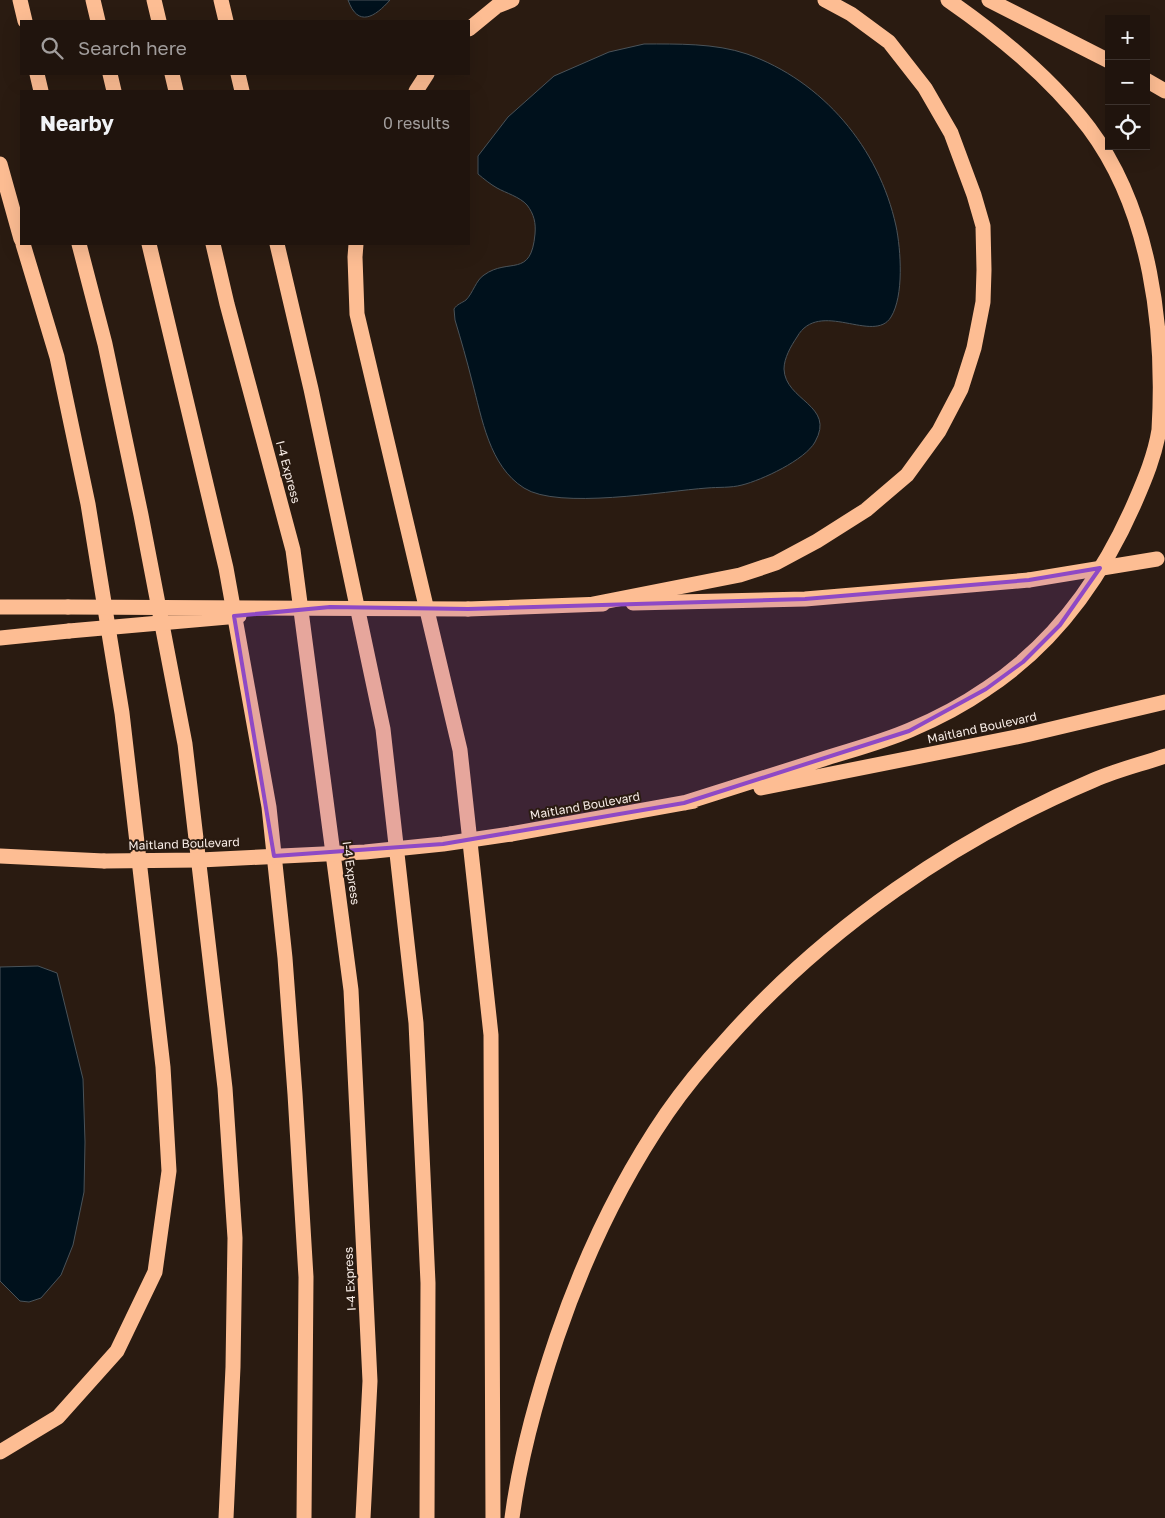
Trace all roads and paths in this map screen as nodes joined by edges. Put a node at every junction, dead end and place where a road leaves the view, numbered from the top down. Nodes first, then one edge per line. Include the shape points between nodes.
1 (20, 0) edge
2 (94, 0) edge
3 (154, 0) edge
4 (221, 0) edge
5 (512, 0) edge
6 (825, 0) edge
7 (948, 0) edge
8 (989, 0) edge
9 (25, 20) edge
10 (98, 20) edge
11 (159, 20) edge
12 (226, 20) edge
13 (470, 27) edge
14 (1105, 58) edge
15 (37, 75) edge
16 (110, 75) edge
17 (172, 75) edge
18 (238, 75) edge
19 (426, 75) edge
20 (1150, 82) edge
21 (41, 90) edge
22 (114, 90) edge
23 (176, 90) edge
24 (242, 90) edge
25 (417, 90) edge
26 (1165, 90) edge
27 (0, 164) edge
28 (20, 235) edge
29 (23, 245) edge
30 (79, 245) edge
31 (149, 245) edge
32 (213, 245) edge
33 (278, 245) edge
34 (356, 245) edge
35 (1161, 559) edge
36 (593, 604) junction
37 (0, 607) edge
38 (330, 607) junction
39 (0, 638) edge
40 (1165, 702) edge
41 (1165, 756) edge
42 (684, 803) junction
43 (0, 858) edge
44 (0, 1452) edge
45 (226, 1518) edge
46 (304, 1518) edge
47 (363, 1518) edge
48 (427, 1518) edge
49 (493, 1518) edge
50 (512, 1518) edge

1 - 9 highway
2 - 10 highway
3 - 11 highway
4 - 12 highway
5 - 13 highway via 497,6
6 - 36 highway via 851,14 889,42 925,88 951,133 971,187 983,226 983,302 974,348 961,389 939,431 907,475 866,510 817,540 776,563 740,575
7 - 42 highway via 1011,48 1051,84 1089,129 1127,196 1146,242 1163,324 1162,397 1153,454 1123,529 1104,563 1060,625 1023,662 963,703 909,731
8 - 14 highway
15 - 21 highway
16 - 22 highway
17 - 23 highway
18 - 24 highway
19 - 25 highway
20 - 26 highway
27 - 28 highway
29 - 44 highway via 57,357 86,494 122,713 163,1067 168,1171 155,1272 117,1352 58,1417
30 - 45 highway via 105,344 141,515 185,744 192,803 224,1088 235,1238
31 - 46 highway via 226,568 269,807 286,978 306,1277
32 - 47 highway, I-4 Express via 293,550 351,990 370,1381
33 - 48 highway via 383,729 416,1022 428,1283
34 - 49 highway via 357,314 462,760 491,1035
35 - 36 highway, bridge via 1029,580 805,599
36 - 38 highway, bridge via 468,609
37 - 38 highway, bridge
38 - 39 highway, bridge
40 - 42 highway, Maitland Boulevard via 1026,735
41 - 50 highway via 1095,779 998,826 909,880 796,969 749,1014 708,1060 668,1112 632,1168 599,1230 572,1293 539,1390
42 - 43 highway, Maitland Boulevard, bridge via 511,834 365,852 200,860

